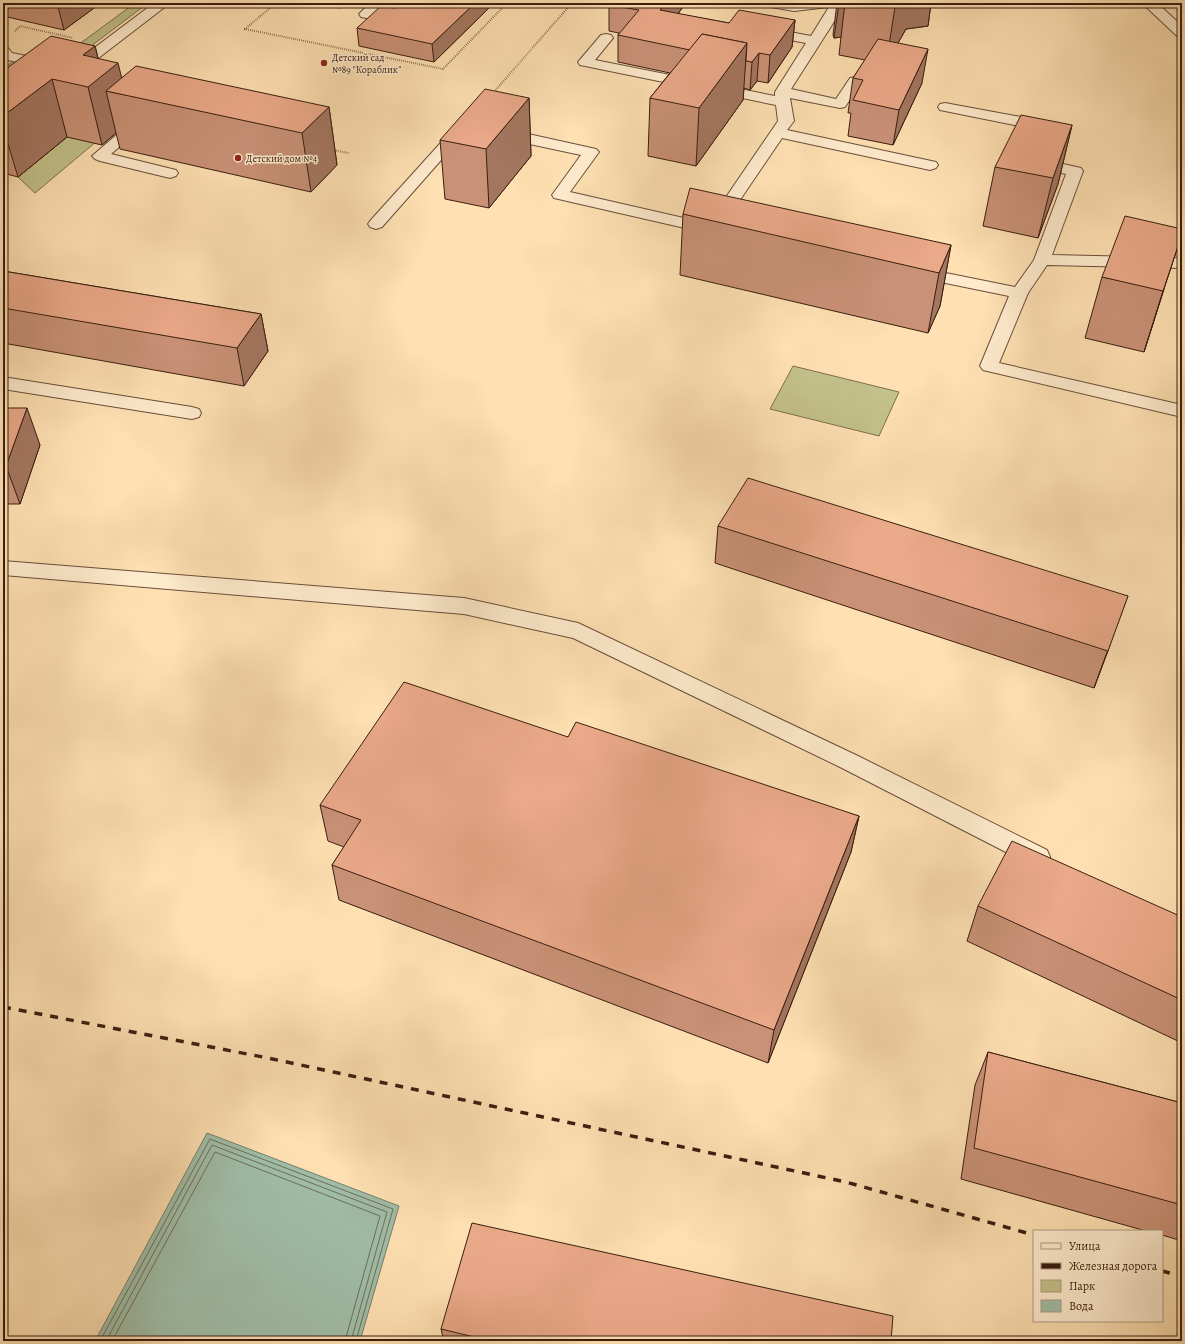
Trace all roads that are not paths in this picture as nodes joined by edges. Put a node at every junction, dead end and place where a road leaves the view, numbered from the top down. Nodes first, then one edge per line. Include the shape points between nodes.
1 (163, 3) edge
2 (378, 3) edge
3 (770, 3) edge
4 (831, 3) edge
5 (839, 3) edge
6 (1149, 3) edge
7 (396, 20) edge
8 (752, 29) edge
9 (1182, 33) edge
10 (606, 38) dead end
11 (815, 41) junction
12 (4, 55) edge
13 (74, 70) junction
14 (89, 74) edge
15 (855, 82) dead end
16 (783, 97) junction
17 (945, 107) dead end
18 (154, 111) edge
19 (779, 133) junction
20 (930, 165) dead end
21 (170, 173) dead end
22 (376, 224) dead end
23 (1042, 260) junction
24 (1182, 263) edge
25 (904, 269) edge
26 (1019, 293) junction
27 (3, 383) edge
28 (1182, 411) edge
29 (192, 413) dead end
30 (3, 568) edge
31 (1055, 865) edge

1 - 13 lane
2 - 7 lane via 366,14
3 - 4 lane via 794,7
5 - 11 lane
6 - 9 lane
8 - 11 lane
10 - 16 lane via 585,62
11 - 16 lane
12 - 13 lane
13 - 14 lane
15 - 16 lane via 840,104
16 - 19 lane via 786,121
17 - 23 lane via 1042,126 1031,161 1075,171
18 - 21 lane via 100,156
19 - 20 lane
19 - 22 lane via 719,231 560,195 591,152 475,127
23 - 24 lane
23 - 26 lane
25 - 26 lane
26 - 28 lane via 989,366
27 - 29 lane
30 - 31 lane via 464,606 578,631 850,762

